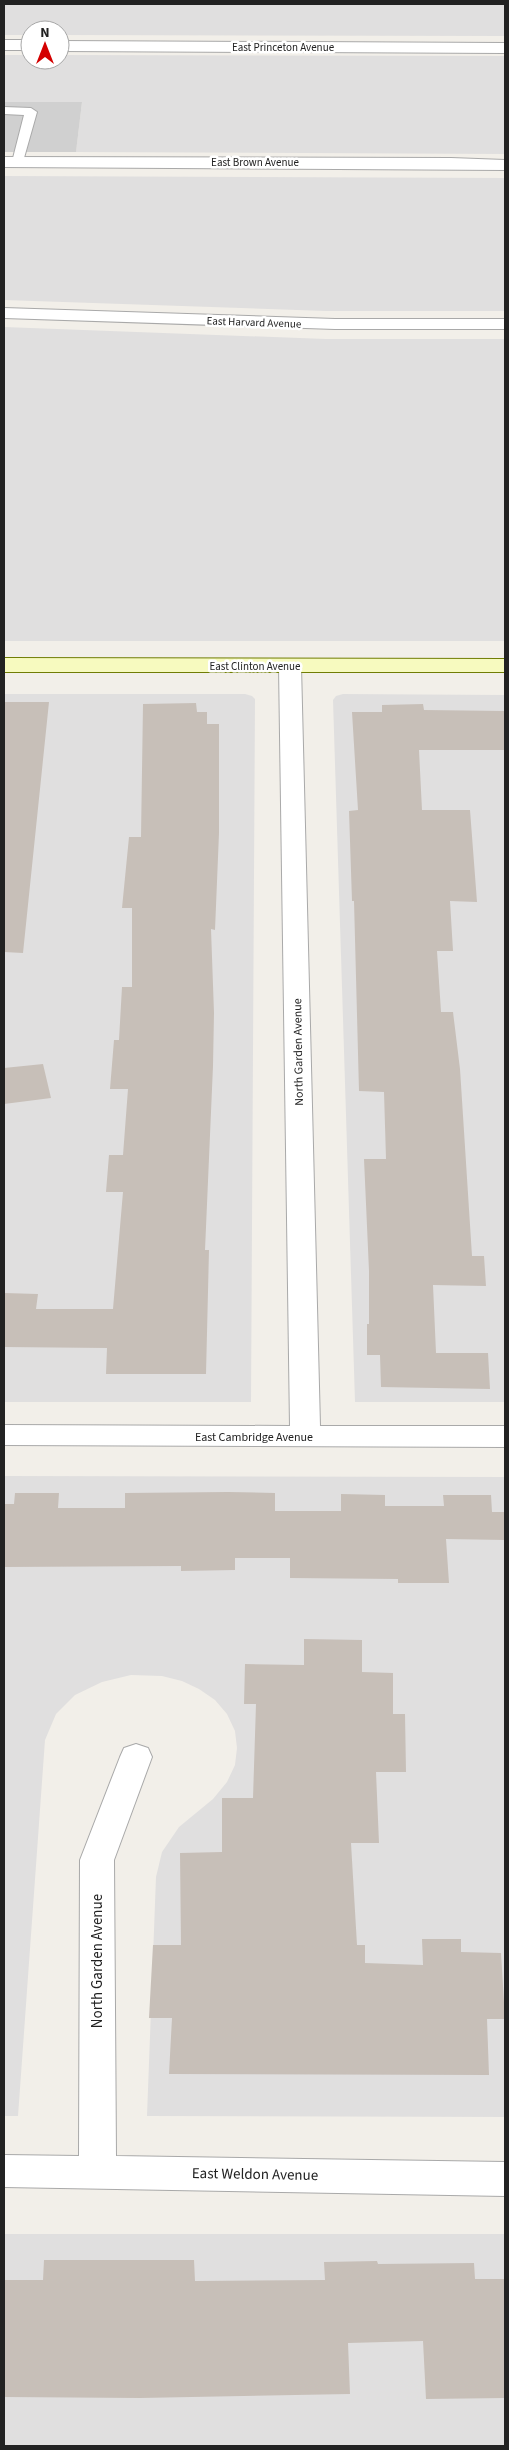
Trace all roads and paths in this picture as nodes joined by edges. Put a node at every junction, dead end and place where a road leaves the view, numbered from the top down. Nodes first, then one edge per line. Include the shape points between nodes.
1 (4, 45) edge
2 (20, 46) edge
3 (70, 46) edge
4 (505, 48) edge
5 (4, 111) edge
6 (11, 162) edge
7 (505, 165) edge
8 (4, 313) edge
9 (505, 324) edge
10 (4, 665) edge
11 (290, 666) junction
12 (505, 666) edge
13 (4, 1436) edge
14 (305, 1437) junction
15 (505, 1437) edge
16 (136, 1757) dead end
17 (4, 2171) edge
18 (98, 2172) junction
19 (505, 2179) edge

1 - 2 street
3 - 4 street, East Princeton Avenue
5 - 6 lane via 31,112
6 - 7 street, East Brown Avenue
8 - 9 street, East Harvard Avenue via 335,324
10 - 11 main road, East Clinton Avenue
11 - 12 main road, East Clinton Avenue
11 - 14 street, North Garden Avenue
13 - 14 street, East Cambridge Avenue
14 - 15 street, East Cambridge Avenue
16 - 18 street, North Garden Avenue via 97,1860
17 - 18 street, East Weldon Avenue
18 - 19 street, East Weldon Avenue

